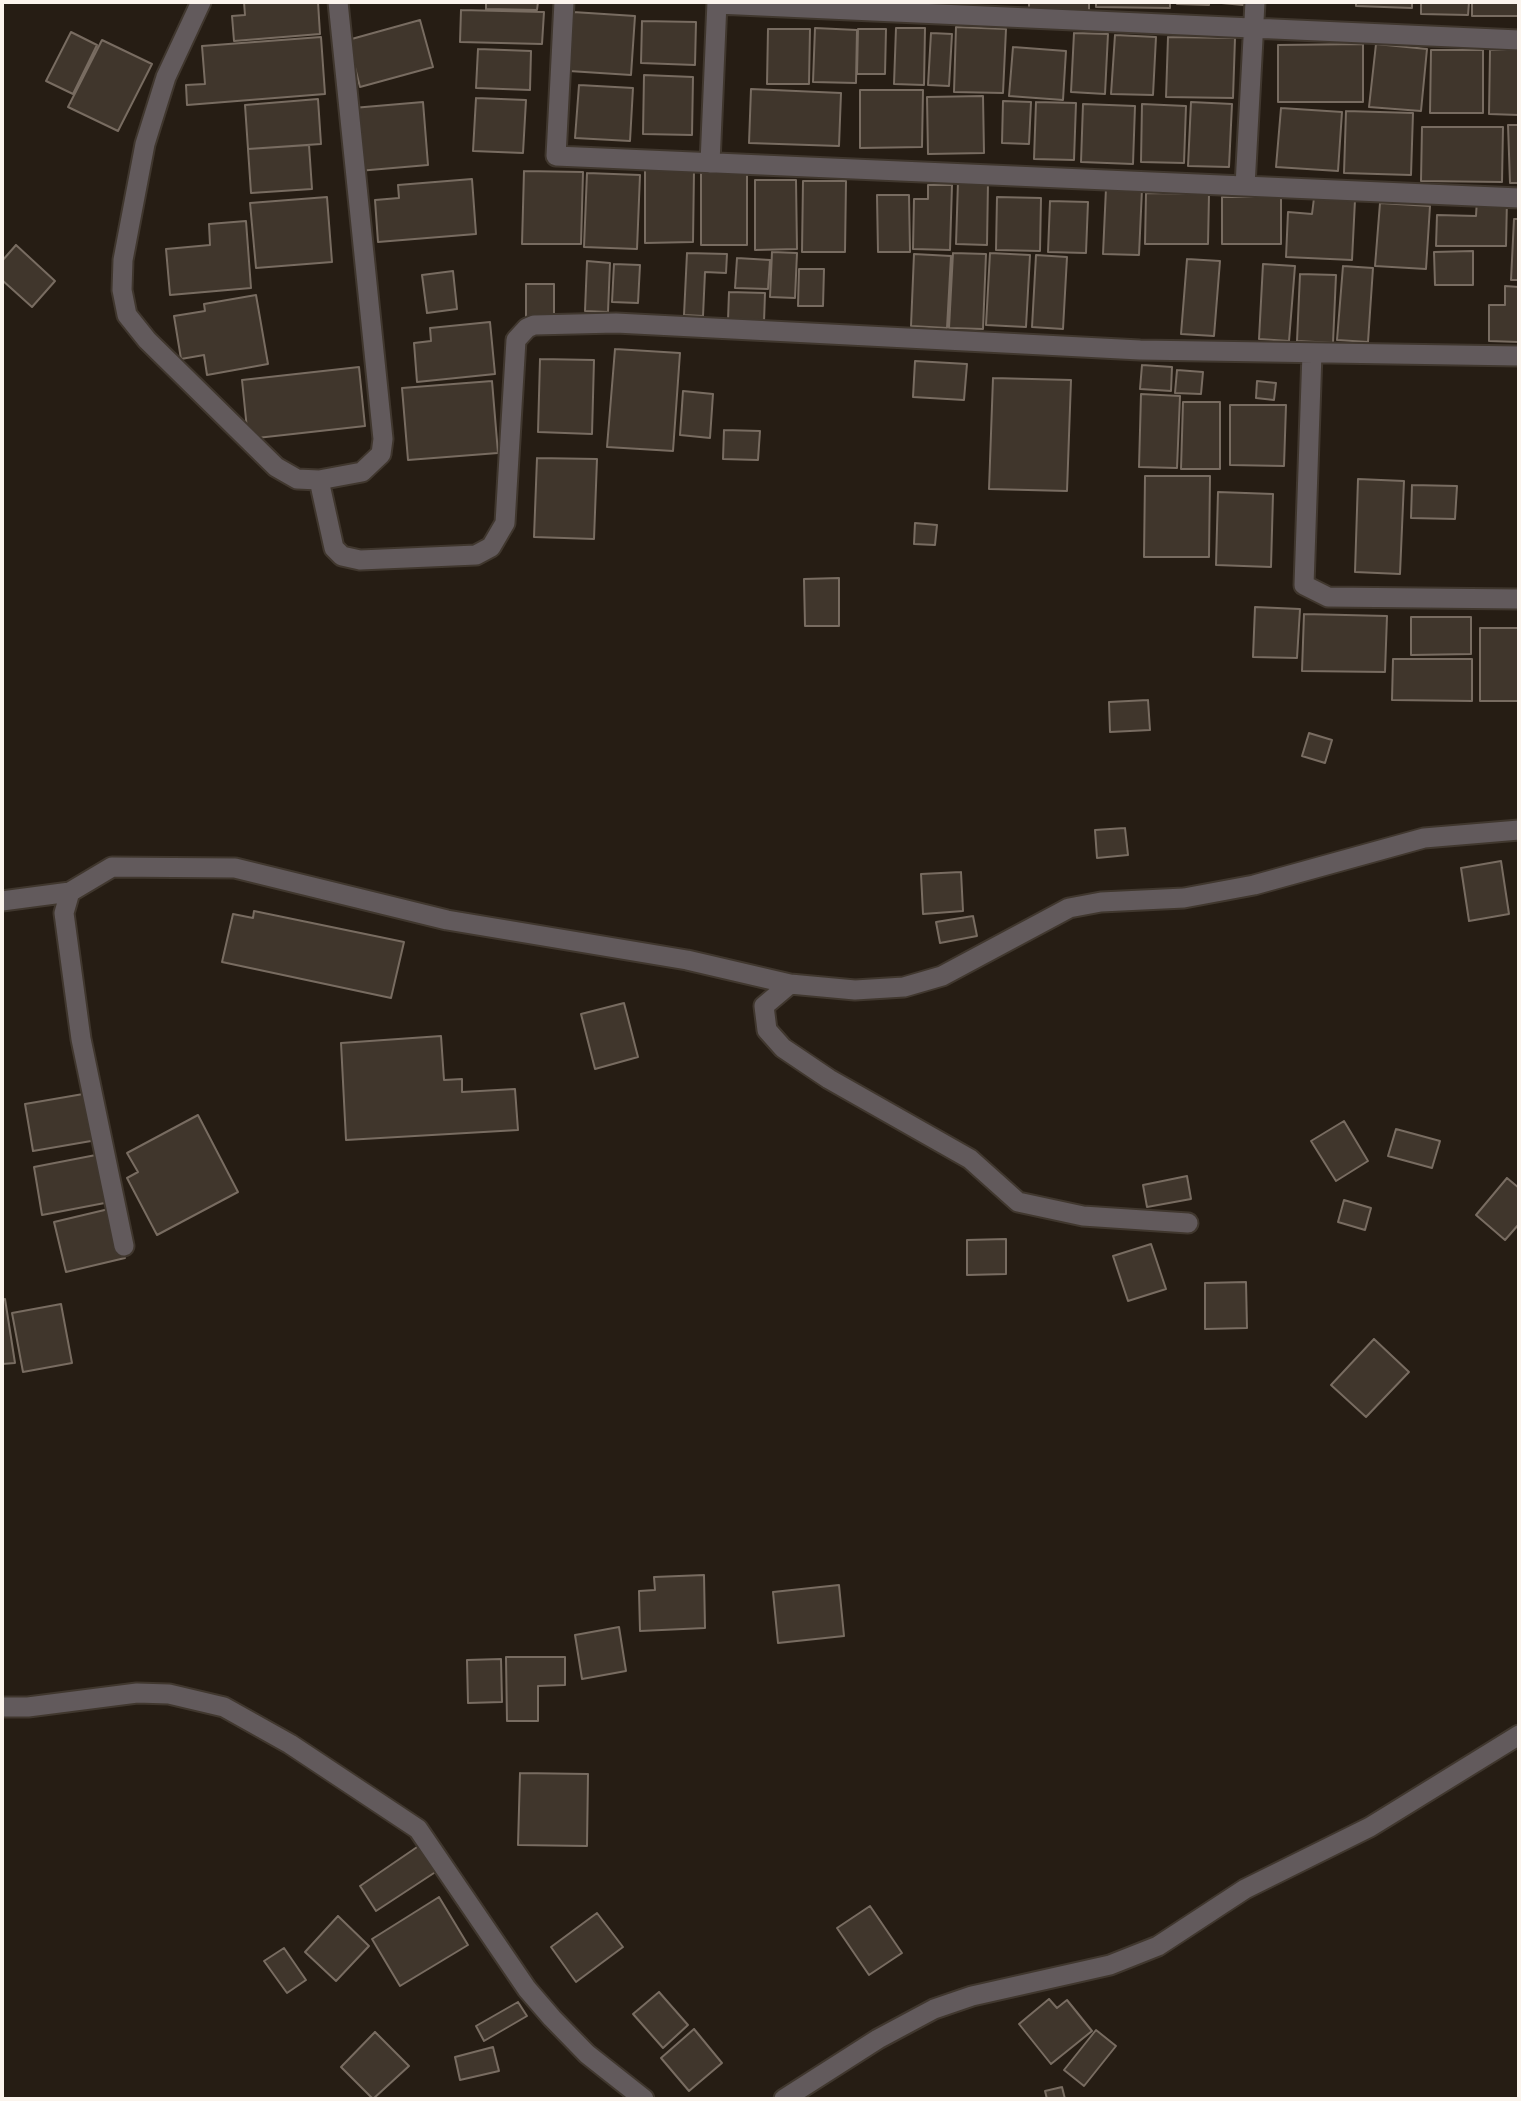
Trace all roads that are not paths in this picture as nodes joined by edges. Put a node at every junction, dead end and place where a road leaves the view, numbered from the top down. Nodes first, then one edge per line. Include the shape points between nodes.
1 (201, 2) edge
2 (338, 2) edge
3 (564, 2) edge
4 (1255, 2) edge
5 (717, 3) edge
6 (1253, 28) junction
7 (1519, 40) edge
8 (710, 163) junction
9 (1245, 186) junction
10 (1519, 198) edge
11 (1312, 353) junction
12 (1519, 356) edge
13 (319, 480) junction
14 (1519, 599) edge
15 (1519, 830) edge
16 (70, 892) junction
17 (2, 901) edge
18 (790, 984) junction
19 (1188, 1223) dead end
20 (124, 1246) dead end
21 (2, 1707) edge
22 (1519, 1735) edge
23 (644, 2099) edge
24 (783, 2099) edge

1 - 13 street via 166,77 145,144 123,260 127,315 276,467 297,480
2 - 13 street via 383,439 381,454 362,472
3 - 8 street via 556,156
4 - 6 street
5 - 6 street
5 - 8 street
6 - 7 street
6 - 9 street
8 - 9 street
9 - 10 street
11 - 12 street
11 - 13 street via 1140,350 616,323 534,325 516,340 505,523 491,547 476,555 360,560 342,556 334,548
11 - 14 street via 1304,585 1328,597
15 - 18 street via 1424,838 1254,886 1184,898 1069,908 942,976 904,987 855,990
16 - 17 street
16 - 18 street via 112,867 235,868 447,920 687,960
16 - 20 street via 64,913 69,971
18 - 19 street via 764,1006 767,1030 783,1048 970,1159 1017,1202 1083,1216
21 - 23 street via 169,1693 224,1707 290,1744 418,1829 527,1989 587,2054
22 - 24 street via 1370,1827 1245,1889 1158,1946 1110,1965 934,2009

